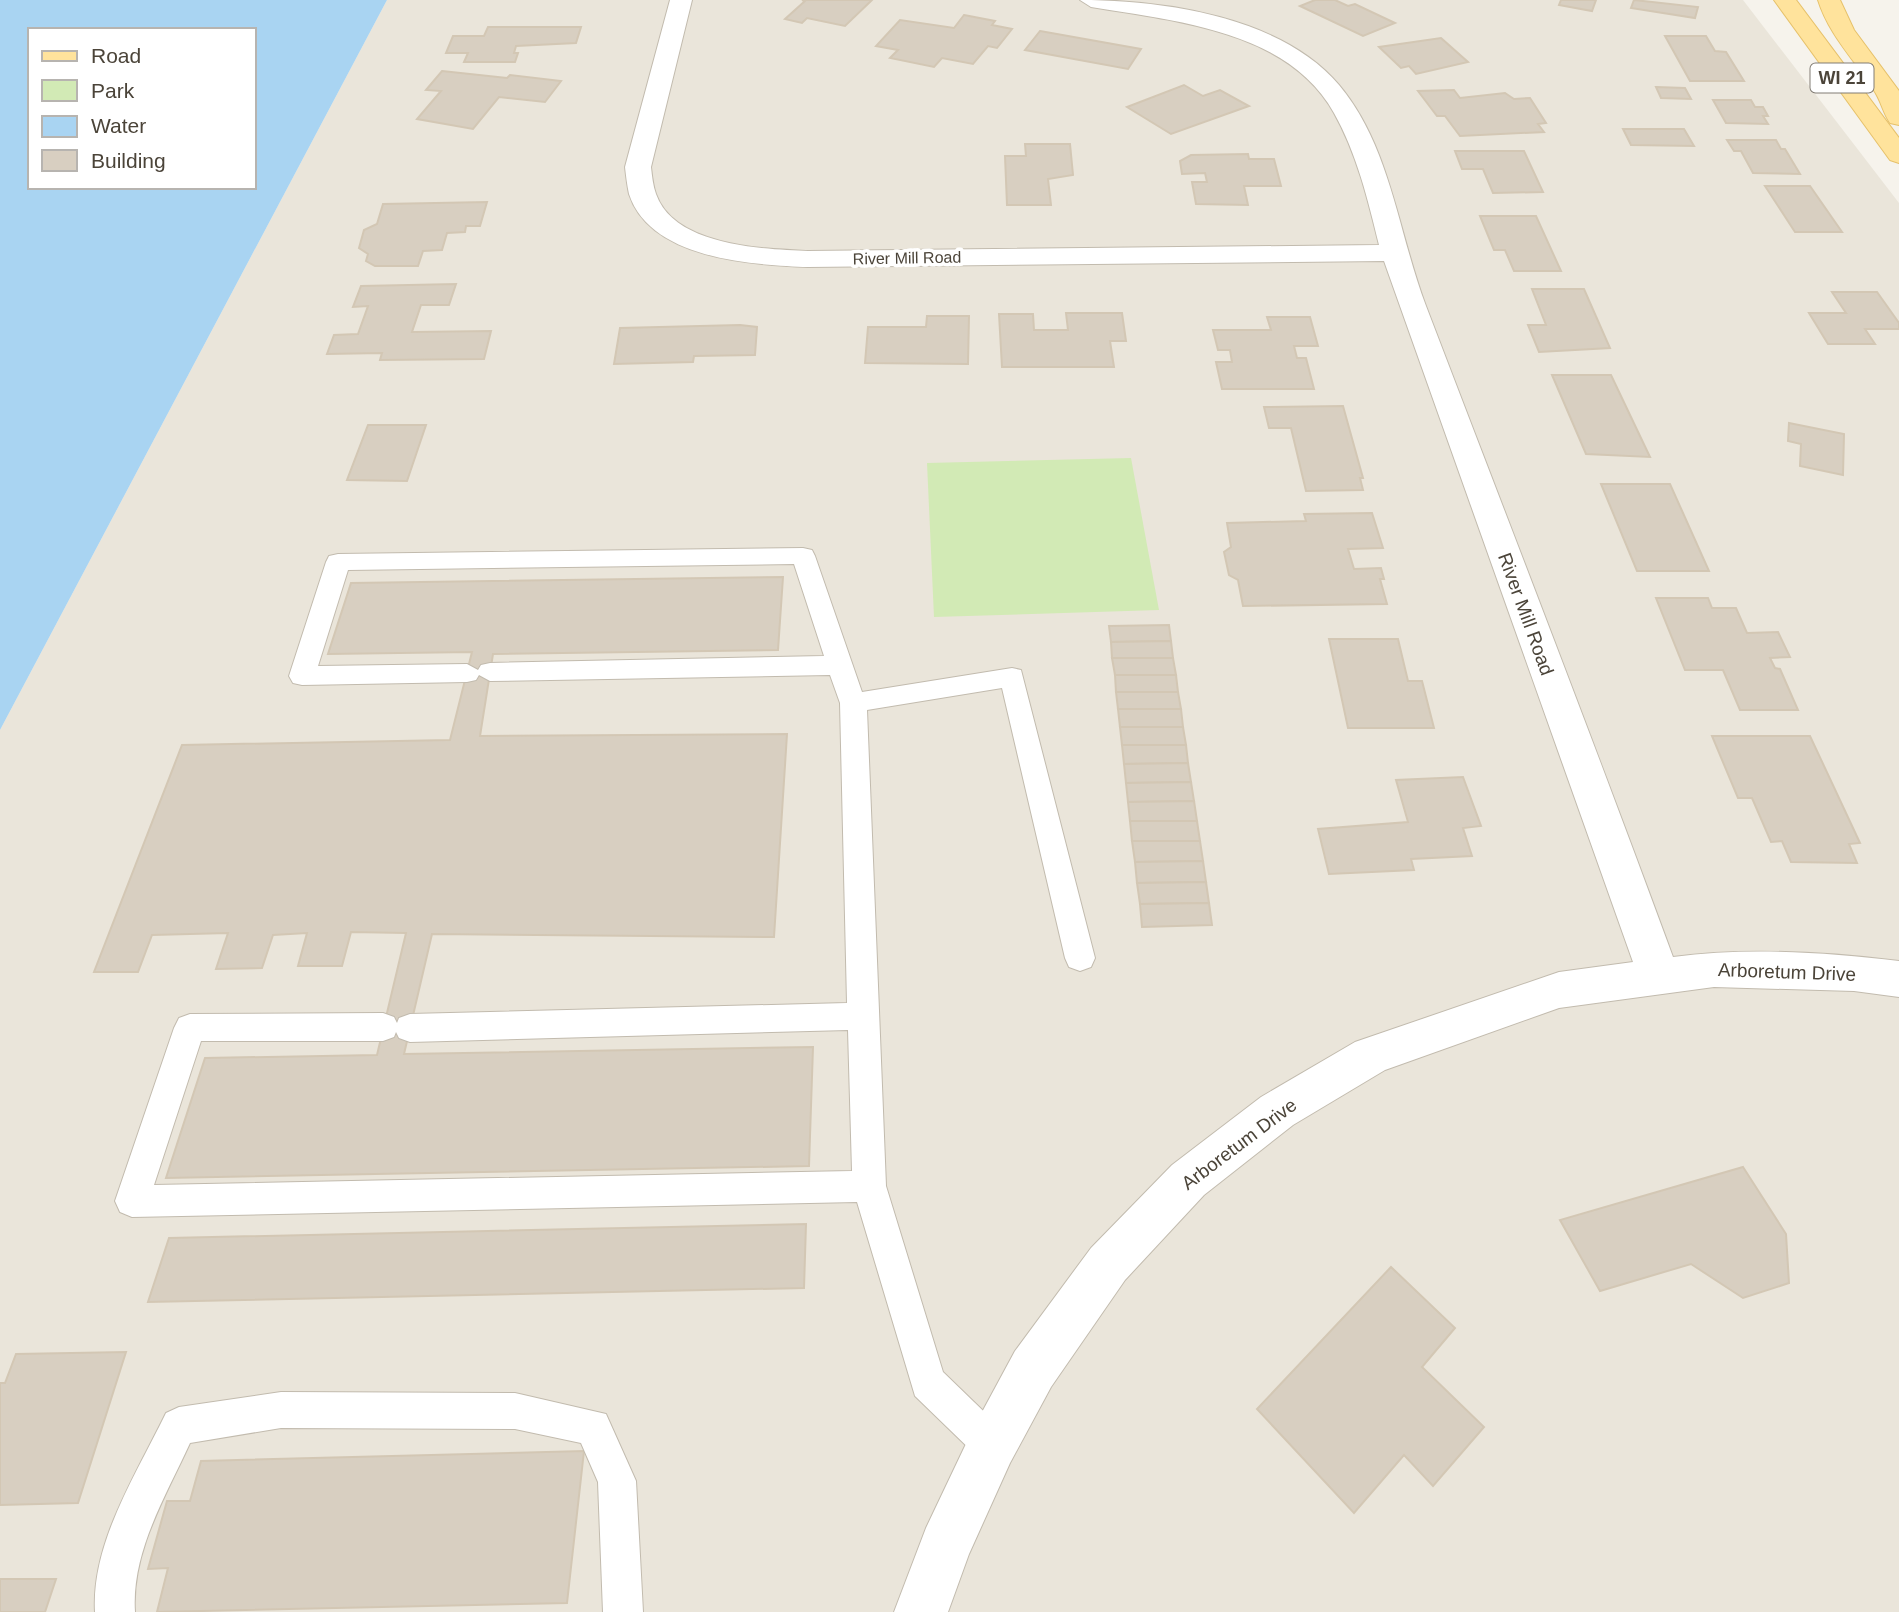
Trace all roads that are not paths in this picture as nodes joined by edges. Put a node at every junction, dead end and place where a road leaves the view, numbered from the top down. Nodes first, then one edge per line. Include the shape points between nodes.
1 (681, 0) edge
2 (1091, 0) edge
3 (1786, 0) edge
4 (1829, 0) edge
5 (1899, 118) edge
6 (1899, 155) edge
7 (1394, 253) junction
8 (840, 665) junction
9 (853, 704) junction
10 (1080, 958) dead end
11 (1658, 974) junction
12 (1899, 979) edge
13 (862, 1016) junction
14 (869, 1186) junction
15 (992, 1445) junction
16 (115, 1612) edge
17 (623, 1612) edge
18 (921, 1612) edge

1 - 7 street, River Mill Road via 638,167 638,183 654,215 685,237 708,246 769,258 808,259
2 - 7 street, River Mill Road via 1224,26 1281,51 1316,75 1331,90 1361,141
3 - 6 main road, WI 21
4 - 5 main road via 1835,19
7 - 11 street, River Mill Road
8 - 8 lane via 478,673 302,676 338,562 803,556
8 - 9 lane
9 - 10 lane via 1012,677
9 - 13 lane
11 - 12 street, Arboretum Drive via 1755,969
11 - 15 street, Arboretum Drive via 1559,990 1475,1018 1370,1056 1277,1111 1188,1180 1108,1264 1033,1369
13 - 14 lane
13 - 14 lane via 397,1028 190,1028 131,1201
14 - 15 lane via 929,1382
15 - 18 street, Arboretum Drive
16 - 17 lane via 111,1597 129,1533 178,1426 281,1410 515,1411 593,1427 617,1481

